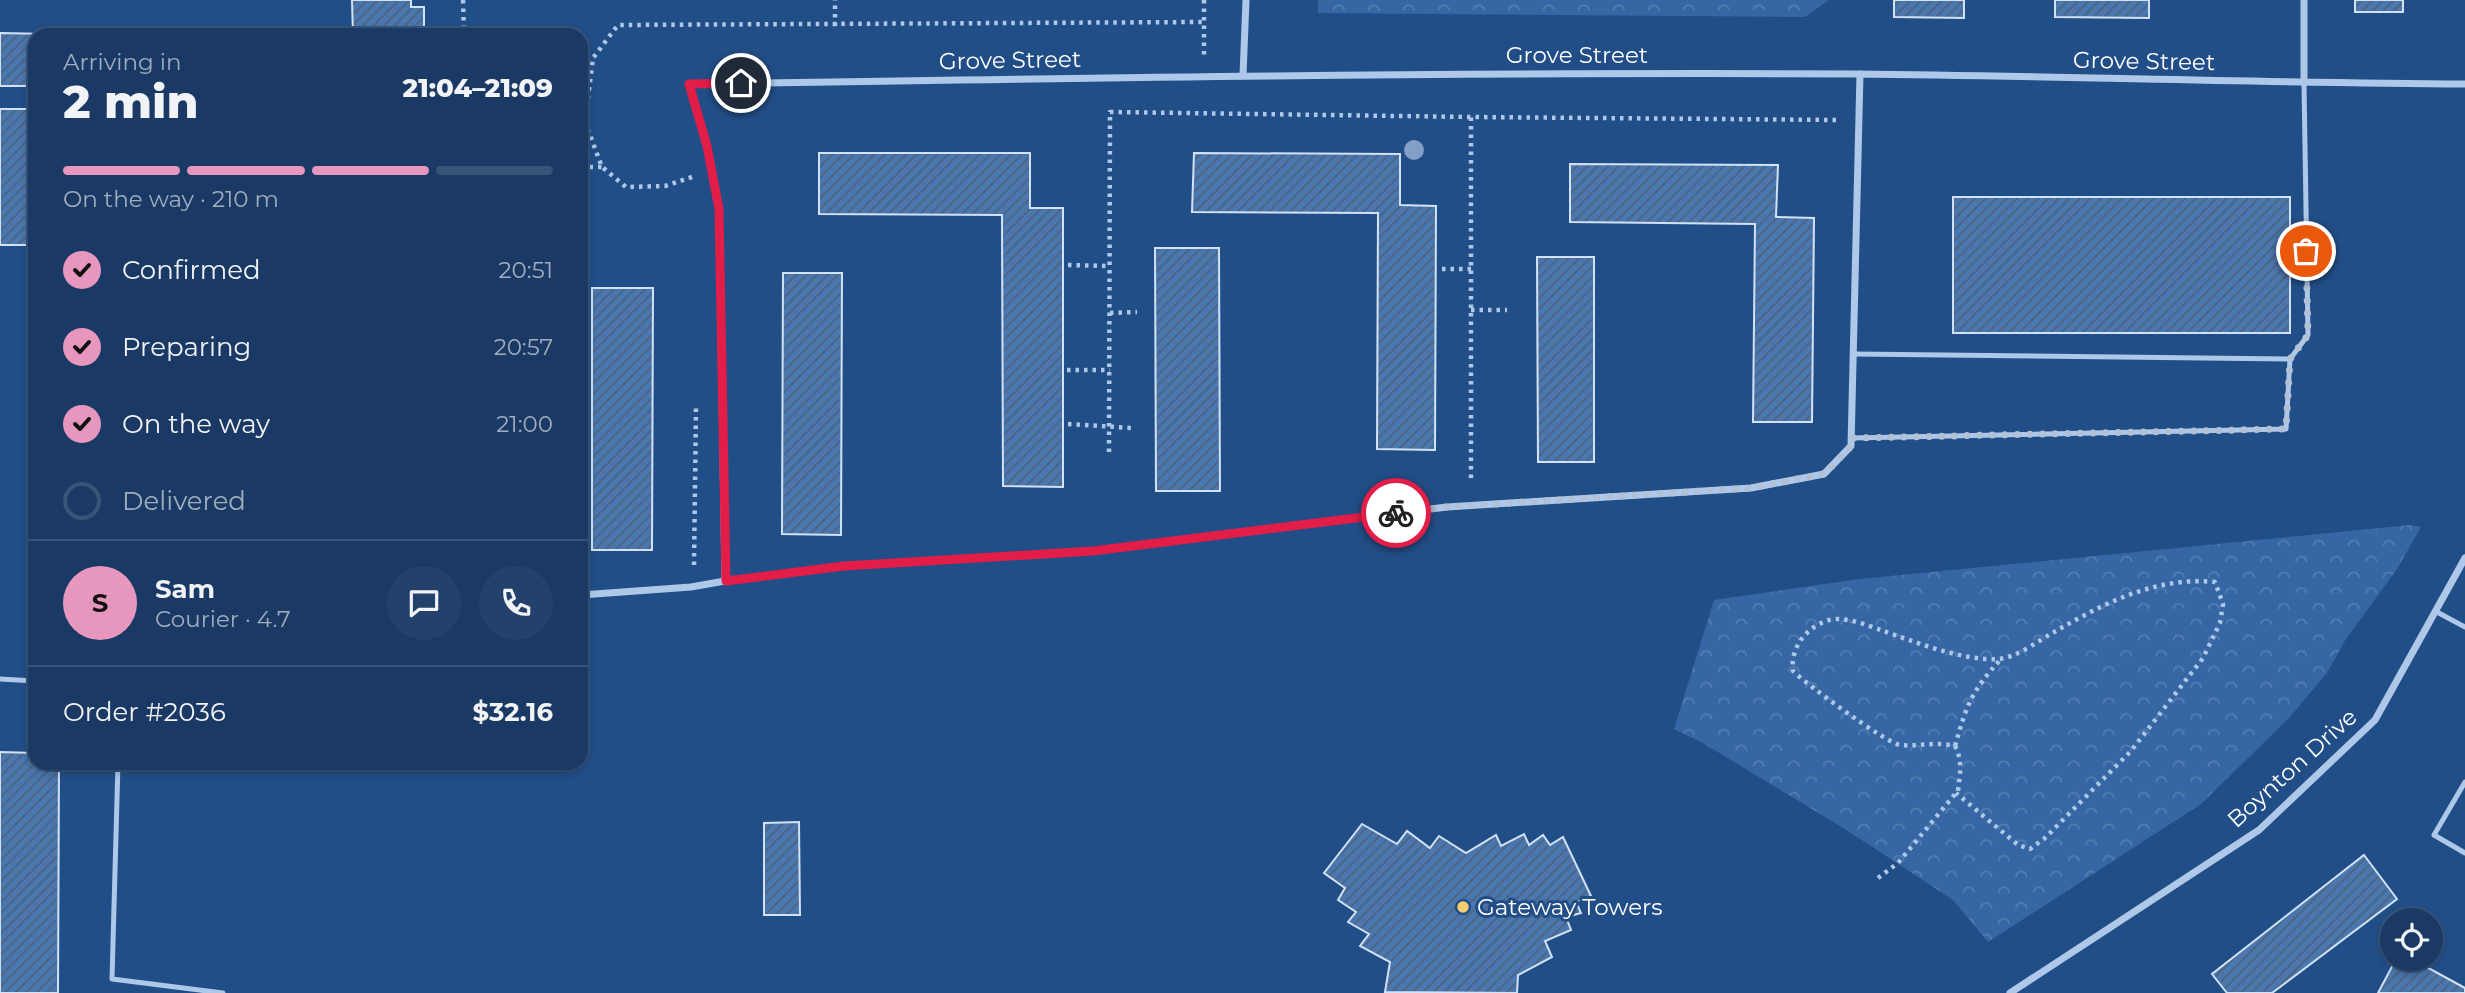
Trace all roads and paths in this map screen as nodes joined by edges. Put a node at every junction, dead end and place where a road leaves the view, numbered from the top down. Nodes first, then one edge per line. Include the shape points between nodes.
1 (463, 0) edge
2 (835, 0) edge
3 (1203, 0) edge
4 (1246, 0) edge
5 (2304, 0) edge
6 (1204, 22) junction
7 (835, 26) junction
8 (464, 28) edge
9 (1860, 74) junction
10 (1203, 75) junction
11 (1243, 75) junction
12 (2304, 83) junction
13 (2465, 84) edge
14 (588, 101) edge
15 (1471, 117) junction
16 (1860, 120) junction
17 (588, 130) edge
18 (588, 167) edge
19 (602, 167) junction
20 (694, 188) dead end
21 (1068, 265) dead end
22 (1109, 266) junction
23 (1471, 269) junction
24 (1442, 270) dead end
25 (1471, 310) junction
26 (1507, 310) dead end
27 (1138, 312) dead end
28 (1110, 313) junction
29 (1854, 354) junction
30 (2290, 359) junction
31 (1067, 369) dead end
32 (1110, 370) junction
33 (696, 406) dead end
34 (1068, 424) dead end
35 (1109, 427) junction
36 (1132, 428) dead end
37 (1852, 438) junction
38 (1109, 452) dead end
39 (1471, 478) dead end
40 (2465, 558) edge
41 (726, 581) junction
42 (691, 587) junction
43 (588, 594) edge
44 (2435, 611) junction
45 (2465, 627) edge
46 (2001, 659) junction
47 (0, 679) edge
48 (28, 681) edge
49 (1955, 746) junction
50 (118, 770) edge
51 (2465, 782) edge
52 (1956, 793) junction
53 (2465, 853) edge
54 (1878, 878) dead end
55 (223, 993) edge
56 (2010, 993) edge

1 - 8 path
2 - 7 path
3 - 6 path
4 - 11 street
5 - 12 street
6 - 7 path
6 - 10 path
7 - 14 path via 618,25 593,58
9 - 11 street, Grove Street
9 - 12 street, Grove Street
9 - 16 street
10 - 11 street, Grove Street
10 - 41 street, Grove Street via 689,84 719,209
12 - 13 street, Grove Street
12 - 30 lane via 2308,335
15 - 16 path
15 - 22 path via 1111,112
15 - 23 path
16 - 29 street
17 - 19 path
18 - 19 path
19 - 20 path via 626,187 665,186 692,177
21 - 22 path
22 - 28 path
23 - 24 path
23 - 25 path
25 - 26 path
25 - 39 path
27 - 28 path
28 - 32 path
29 - 30 lane
29 - 37 street
30 - 37 lane via 2286,429
31 - 32 path
32 - 35 path
33 - 42 path
34 - 35 path
35 - 36 path
35 - 38 path
37 - 41 street via 1851,446 1824,474 1751,488 1447,507 1093,551 844,566
40 - 44 street, Boynton Drive
41 - 42 street
42 - 43 street
44 - 45 lane
44 - 56 street, Boynton Drive via 2375,720 2259,830
46 - 49 path via 1968,702
46 - 49 path via 1973,657 1856,622 1830,620 1806,633 1795,648 1793,671 1898,745
46 - 52 path via 2087,613 2158,584 2215,582 2223,604 2220,623 2203,659 2131,751 2038,844 2030,849 2018,845
47 - 48 lane
49 - 52 path via 1961,765
50 - 55 lane via 112,979
51 - 53 lane via 2434,835
52 - 54 path via 1898,863

